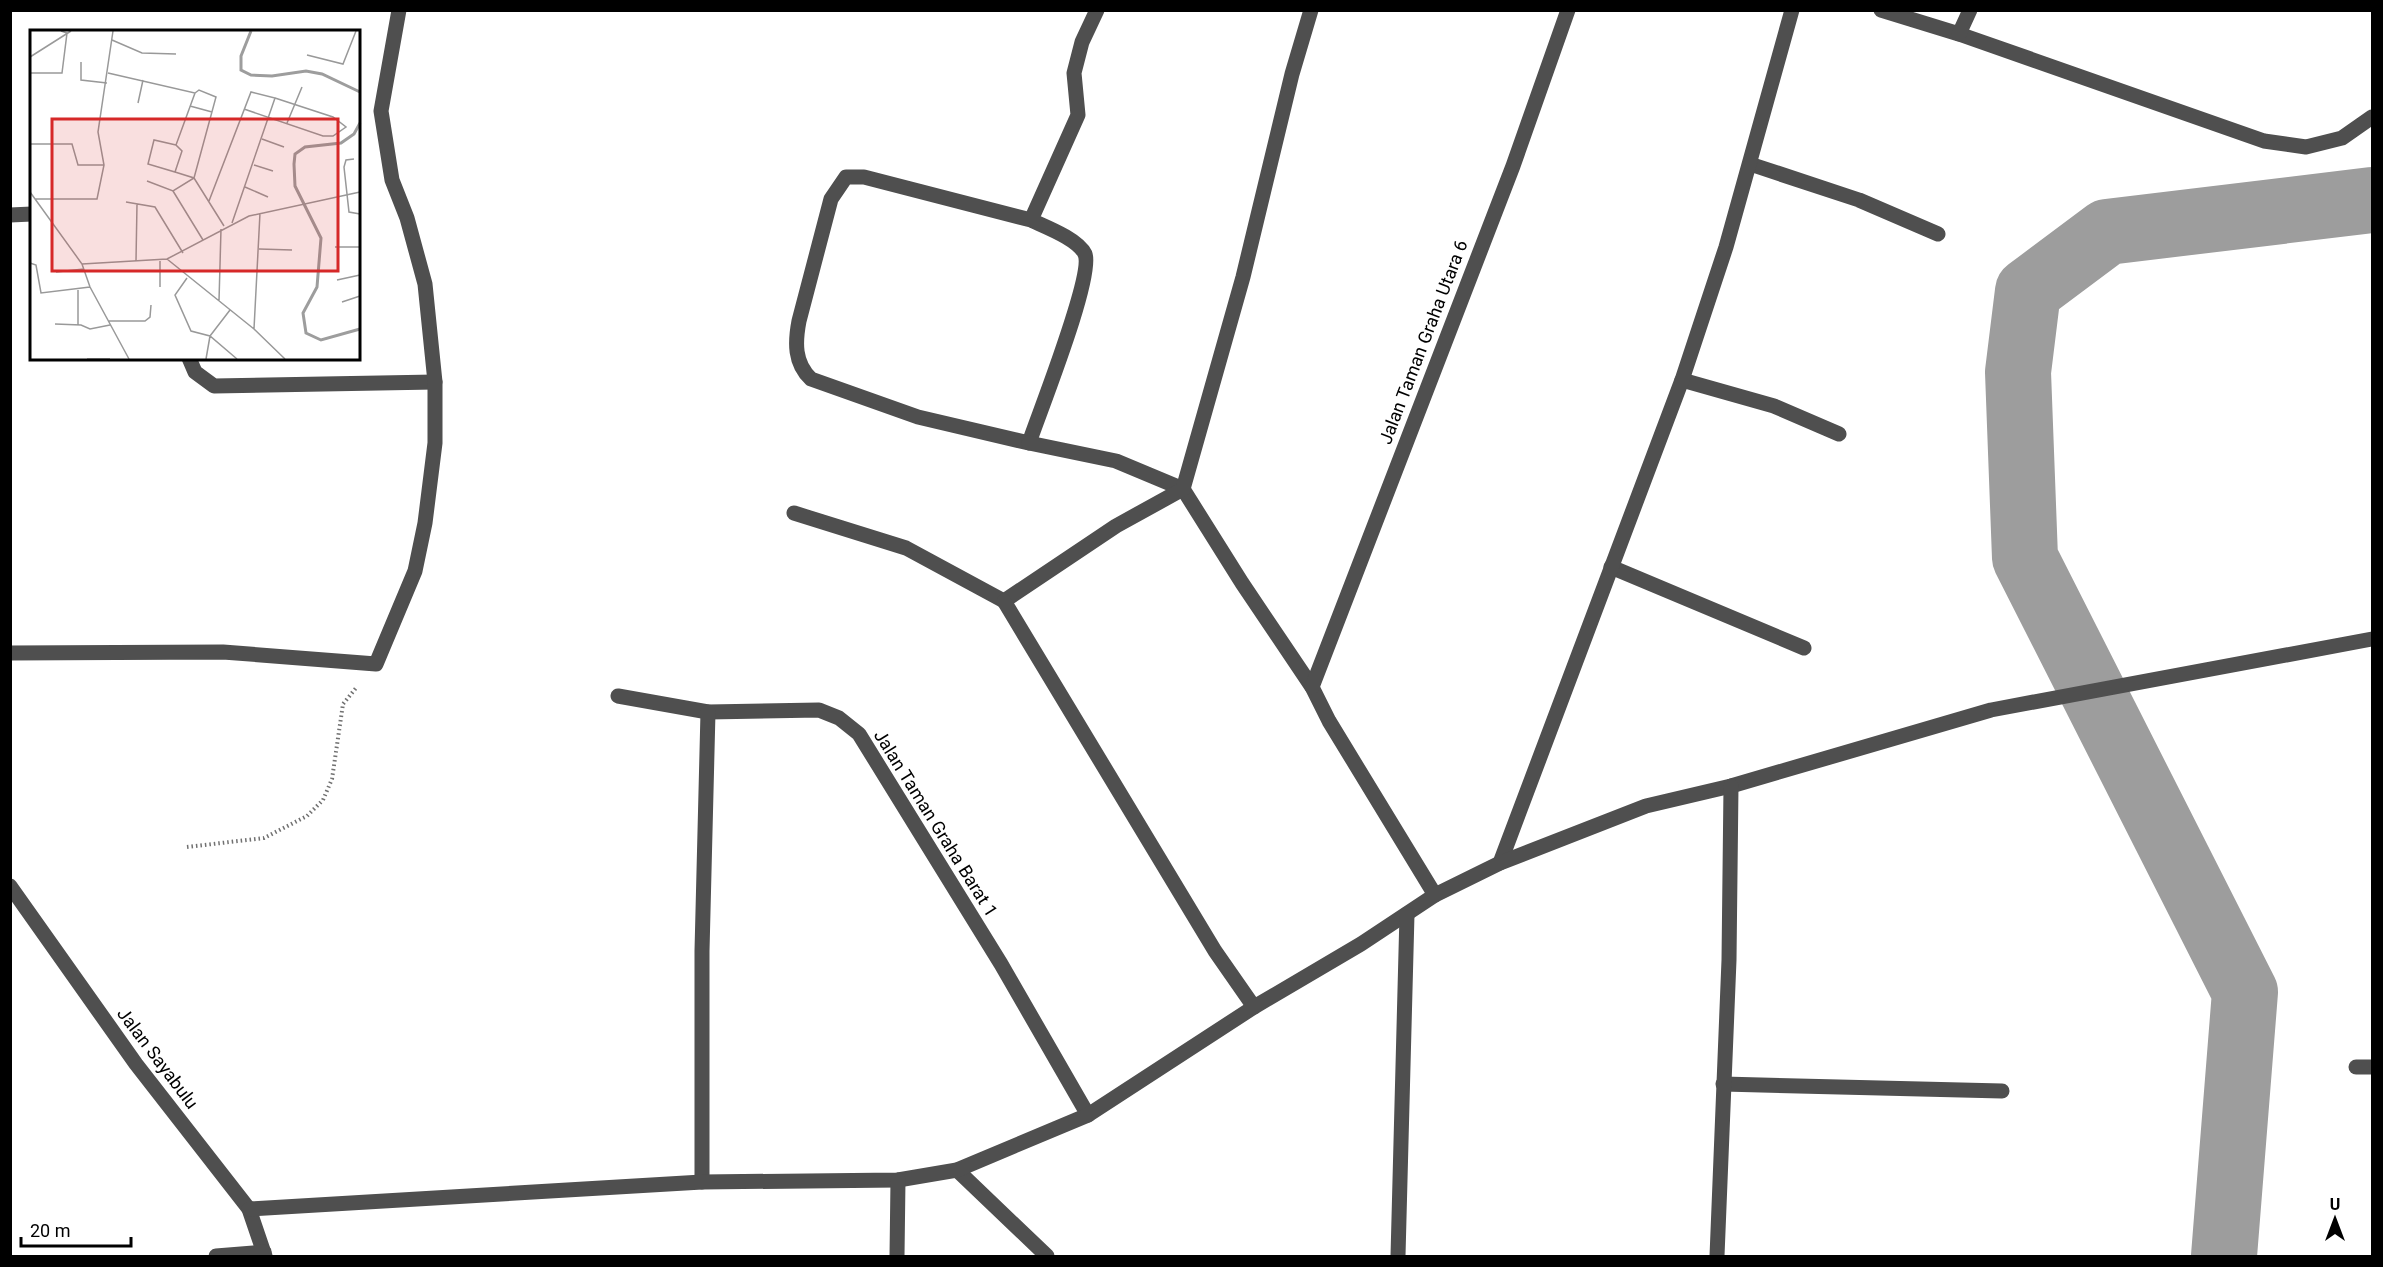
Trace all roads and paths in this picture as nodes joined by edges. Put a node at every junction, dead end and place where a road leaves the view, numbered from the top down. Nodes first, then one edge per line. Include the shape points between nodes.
1 (399, 10) edge
2 (1097, 10) edge
3 (1311, 10) edge
4 (1568, 10) edge
5 (1792, 10) edge
6 (1881, 10) edge
7 (1970, 10) edge
8 (1959, 34) junction
9 (2373, 117) edge
10 (1750, 164) junction
11 (30, 214) edge
12 (10, 215) edge
13 (1031, 220) junction
14 (1938, 234) dead end
15 (190, 360) edge
16 (1682, 380) junction
17 (435, 382) junction
18 (1839, 434) dead end
19 (1029, 443) junction
20 (1184, 489) junction
21 (794, 513) dead end
22 (1611, 567) junction
23 (1004, 601) junction
24 (2373, 639) edge
25 (1804, 648) dead end
26 (10, 653) edge
27 (376, 664) junction
28 (1312, 687) junction
29 (618, 696) dead end
30 (708, 712) junction
31 (1731, 786) junction
32 (187, 847) dead end
33 (1500, 863) junction
34 (10, 886) edge
35 (1435, 895) junction
36 (1407, 914) junction
37 (1254, 1008) junction
38 (2356, 1067) dead end
39 (2373, 1067) edge
40 (1723, 1084) junction
41 (2002, 1091) dead end
42 (1088, 1115) junction
43 (957, 1170) junction
44 (898, 1180) junction
45 (702, 1182) junction
46 (249, 1209) junction
47 (265, 1254) edge
48 (216, 1257) edge
49 (897, 1257) edge
50 (1047, 1257) edge
51 (1398, 1257) edge
52 (1717, 1257) edge

1 - 17 street via 381,111 392,180 423,273
2 - 13 street via 1074,72 1078,115
3 - 20 street
4 - 28 street, Jalan Taman Graha Utara 6 via 1513,166
5 - 10 street
6 - 8 street
7 - 8 street
8 - 9 street via 2264,141 2306,147 2342,138
10 - 14 street via 1859,200
10 - 16 street
11 - 12 street
13 - 19 street via 1076,242 1085,253 1087,267
13 - 19 street via 864,177 846,177 831,199 796,337 798,361 811,379 918,417
15 - 17 street via 195,372 213,386
16 - 18 street via 1774,406
16 - 22 street
17 - 27 street via 435,443 415,571
19 - 20 street via 1116,460
20 - 23 street via 1116,526
20 - 28 street
21 - 23 street via 906,548
22 - 25 street
22 - 33 street
23 - 37 street via 1215,951
24 - 31 street via 1991,710
26 - 27 street via 223,652
27 - 32 path via 343,704 332,779 323,800 307,816 264,838
28 - 35 street
29 - 30 street, Jalan Taman Graha Barat 1
30 - 42 street, Jalan Taman Graha Barat 1 via 819,710 839,718 859,734 1001,964
30 - 45 street
31 - 33 street via 1646,806
31 - 40 street
33 - 35 street
34 - 46 street, Jalan Sayabulu via 136,1064
35 - 36 street
36 - 37 street
36 - 51 street
37 - 42 street
38 - 39 street
40 - 41 street
40 - 52 street
42 - 43 street
43 - 44 street
43 - 50 street
44 - 45 street
44 - 49 street
45 - 46 street
46 - 47 street, Jalan Sayabulu
47 - 48 street

